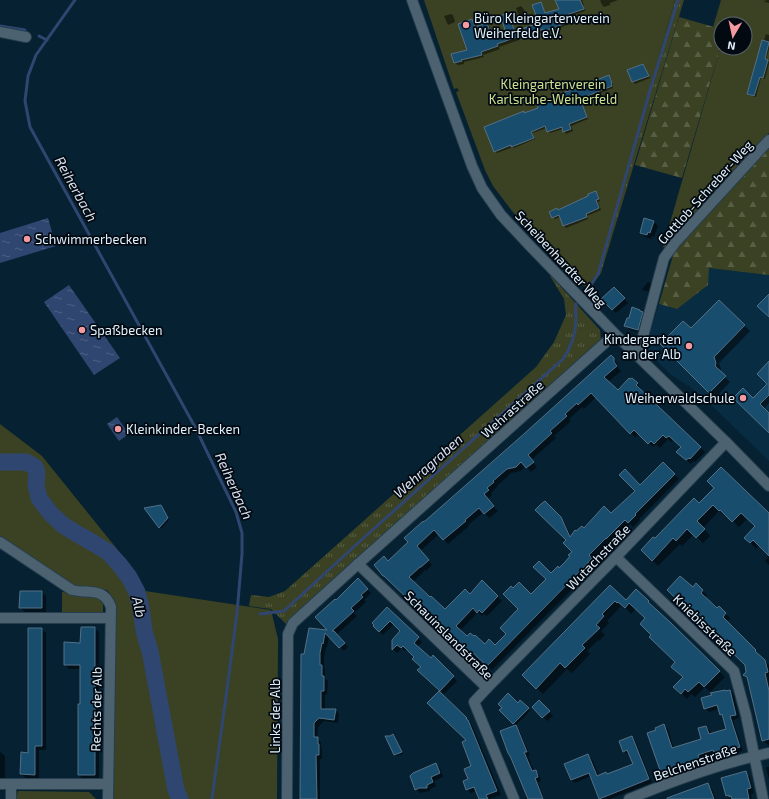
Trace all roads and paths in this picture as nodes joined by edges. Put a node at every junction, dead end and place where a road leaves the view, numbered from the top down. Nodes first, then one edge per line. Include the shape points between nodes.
1 (412, 0) edge
2 (0, 32) edge
3 (26, 37) dead end
4 (769, 140) edge
5 (615, 334) junction
6 (634, 353) junction
7 (726, 442) junction
8 (769, 486) edge
9 (0, 542) edge
10 (616, 557) junction
11 (358, 564) junction
12 (0, 618) edge
13 (110, 618) junction
14 (288, 634) joint
15 (487, 688) junction
16 (769, 753) edge
17 (754, 756) junction
18 (0, 784) edge
19 (11, 784) junction
20 (108, 784) junction
21 (11, 799) edge
22 (108, 799) edge
23 (287, 799) edge
24 (514, 799) edge
25 (629, 799) edge
26 (763, 799) edge

1 - 5 street, Scheibenhardter Weg via 482,188 501,215
2 - 3 street
4 - 6 street, Gottlob-Schreber-Weg via 680,237 664,258 641,344
5 - 6 street, Scheibenhardter Weg
5 - 11 street, Wehrastraße
6 - 7 street, Scheibenhardter Weg
7 - 8 street, Scheibenhardter Weg
7 - 10 street, Wutachstraße
9 - 13 street, Rechts der Alb via 72,590 104,596 109,602
10 - 15 street, Wutachstraße
10 - 17 street, Kniebisstraße via 734,671
11 - 14 street, Wehrastraße via 293,623
11 - 15 street, Schauinslandstraße
12 - 13 street
13 - 20 street, Rechts der Alb
14 - 23 street, Links der Alb
15 - 24 street, Schauinslandstraße via 474,702
16 - 17 street, Belchenstraße
17 - 25 street, Belchenstraße
17 - 26 street, Kniebisstraße
18 - 19 street
19 - 20 street
19 - 21 street
20 - 22 street, Rechts der Alb

